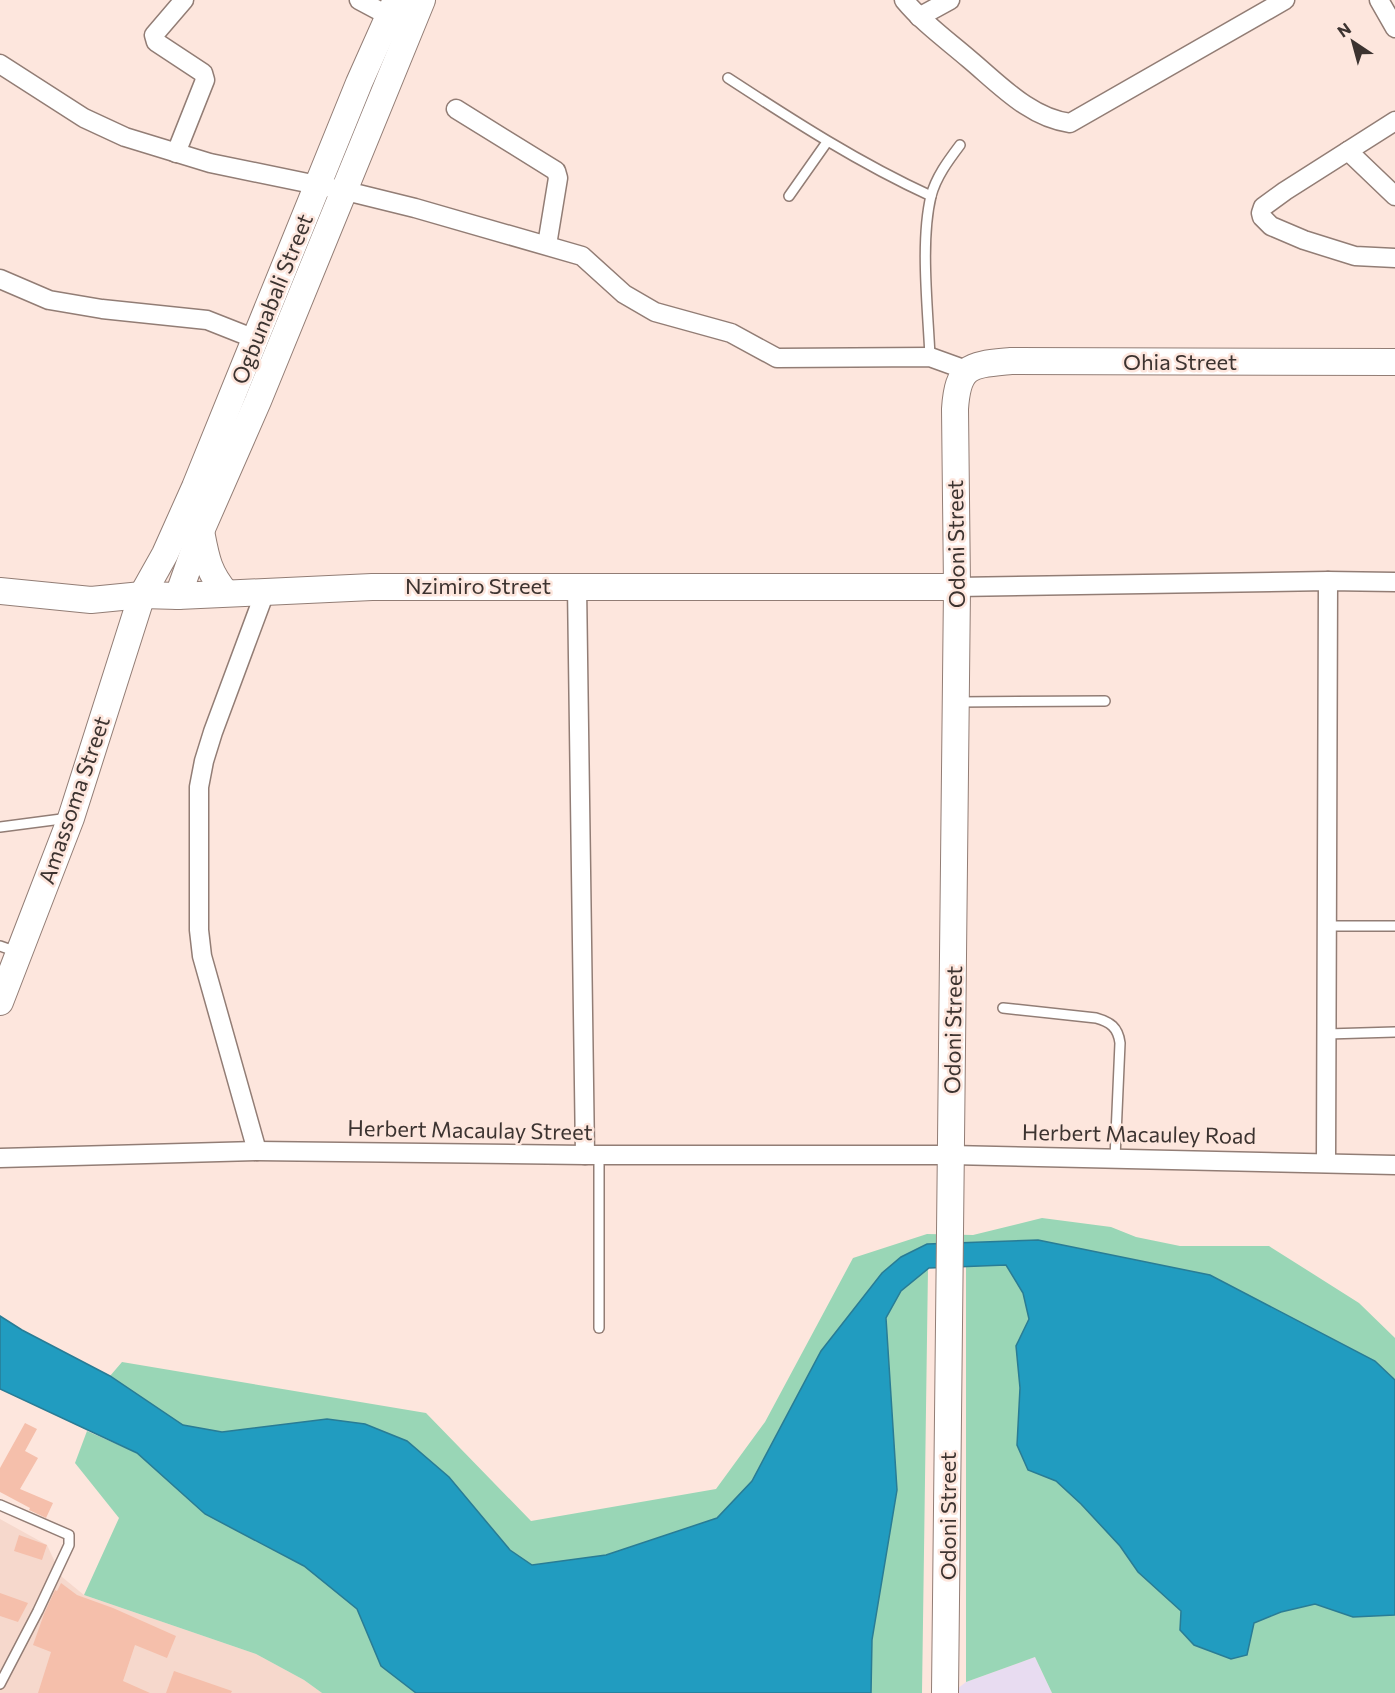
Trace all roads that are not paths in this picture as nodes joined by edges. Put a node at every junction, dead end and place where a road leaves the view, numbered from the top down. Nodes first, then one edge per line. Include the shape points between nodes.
1 (184, 0) edge
2 (359, 0) edge
3 (423, 0) edge
4 (904, 0) edge
5 (950, 0) edge
6 (1285, 0) edge
7 (1379, 0) edge
8 (392, 8) edge
9 (919, 17) junction
10 (1395, 28) edge
11 (3, 72) edge
12 (728, 78) dead end
13 (456, 109) dead end
14 (1395, 122) edge
15 (827, 142) junction
16 (960, 145) dead end
17 (1348, 151) junction
18 (176, 153) junction
19 (319, 185) junction
20 (346, 191) junction
21 (789, 196) dead end
22 (931, 196) junction
23 (1395, 196) edge
24 (547, 245) junction
25 (1395, 258) edge
26 (0, 279) edge
27 (255, 339) junction
28 (930, 357) junction
29 (1395, 362) edge
30 (966, 370) junction
31 (201, 531) junction
32 (1328, 581) junction
33 (1395, 582) edge
34 (577, 586) junction
35 (957, 587) junction
36 (0, 591) edge
37 (265, 592) junction
38 (226, 593) junction
39 (142, 595) junction
40 (178, 596) junction
41 (1105, 701) dead end
42 (956, 702) junction
43 (71, 818) junction
44 (0, 827) edge
45 (1327, 926) junction
46 (1395, 926) edge
47 (9, 949) edge
48 (0, 1002) edge
49 (1003, 1008) dead end
50 (1395, 1032) edge
51 (1327, 1034) junction
52 (257, 1151) junction
53 (592, 1155) junction
54 (946, 1155) junction
55 (0, 1158) edge
56 (1115, 1158) junction
57 (1326, 1163) junction
58 (1395, 1165) edge
59 (598, 1328) dead end
60 (0, 1505) edge
61 (0, 1684) edge
62 (945, 1693) edge

1 - 18 street via 154,35 156,42 203,73 205,80
2 - 8 street
3 - 20 street, Ogbunabali Street
4 - 9 street
5 - 9 street
6 - 9 street via 1070,123 1024,105
7 - 10 street
8 - 19 street, Ogbunabali Street
11 - 18 street via 84,118 125,137
12 - 15 lane
13 - 24 street via 556,171
14 - 17 street
15 - 21 lane
15 - 22 lane
16 - 22 lane via 943,168
17 - 23 street
17 - 25 street via 1263,207 1262,217 1271,226 1355,256
18 - 19 street
19 - 20 street
19 - 27 street, Ogbunabali Street
20 - 24 street
20 - 31 street, Ogbunabali Street
22 - 28 lane via 926,237
24 - 28 street via 582,256 624,294 656,312 731,333 777,358
26 - 27 street via 49,300 207,320
27 - 39 street, Ogbunabali Street via 181,518
28 - 30 street
29 - 30 street, Ohia Street via 1011,361
30 - 35 street, Odoni Street via 957,387 955,409
31 - 38 street via 208,566
31 - 40 street, Ogbunabali Street
32 - 33 street
32 - 35 street
32 - 45 street
34 - 35 street, Nzimiro Street
34 - 37 street, Nzimiro Street
34 - 53 street
35 - 42 street, Odoni Street
36 - 39 street, Nzimiro Street via 91,600
37 - 38 street, Nzimiro Street
37 - 52 street via 213,732 199,787 202,956
38 - 40 street, Nzimiro Street
39 - 40 street, Nzimiro Street
39 - 43 street, Amassoma Street
41 - 42 lane
42 - 54 street, Odoni Street
43 - 44 lane
43 - 47 street, Amassoma Street
45 - 46 lane
45 - 51 street
47 - 48 street, Amassoma Street
49 - 56 lane via 1096,1018 1114,1026 1119,1034
50 - 51 lane
51 - 57 street
52 - 53 street, Herbert Macaulay Street
52 - 55 street, Herbert Macaulay Street
53 - 54 street, Herbert Macaulay Street
53 - 59 lane
54 - 56 street, Herbert Macauley Road
54 - 62 street, Odoni Street via 951,1272
56 - 57 street, Herbert Macauley Road
57 - 58 street, Herbert Macauley Road
60 - 61 lane via 69,1535 69,1545

